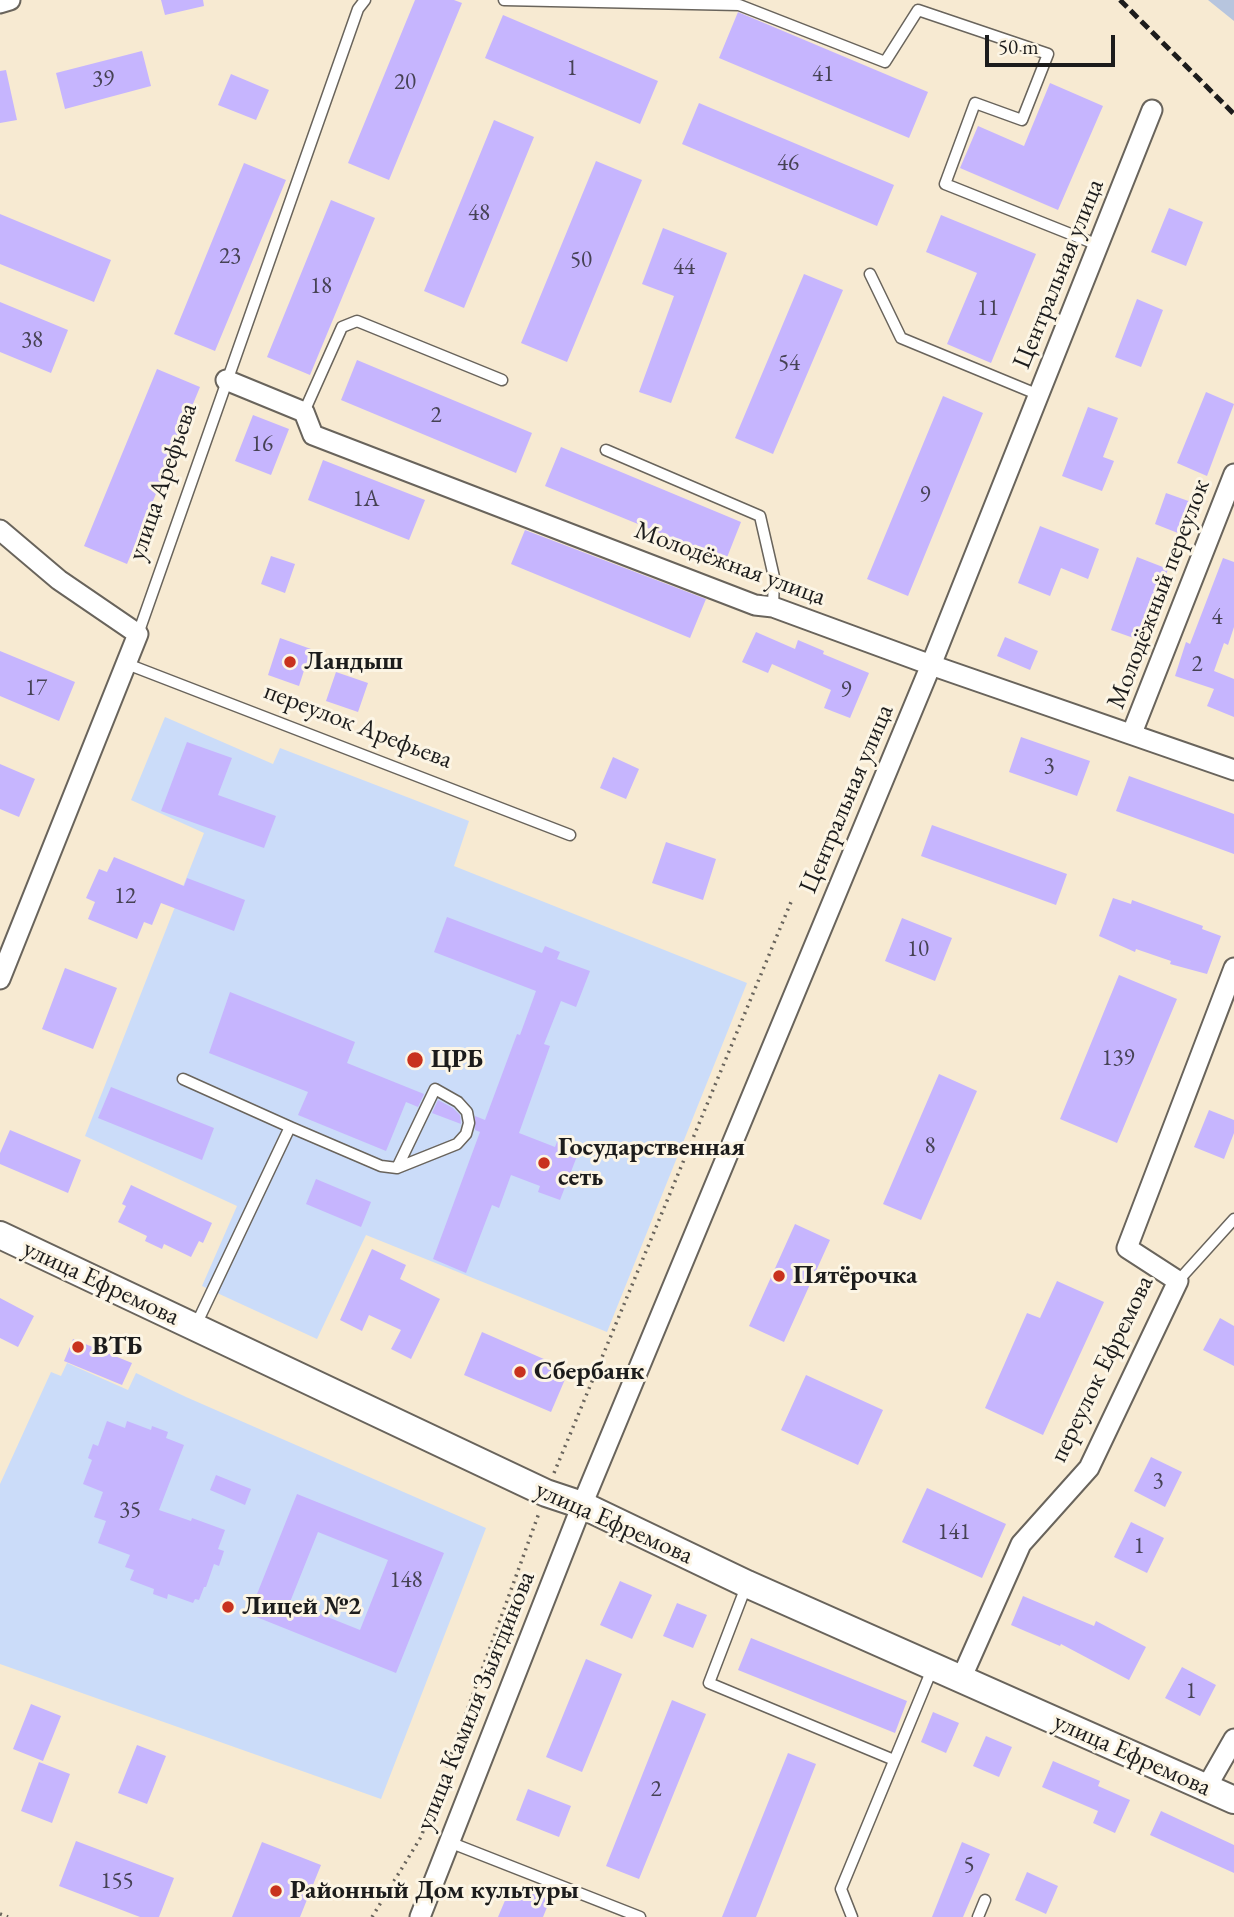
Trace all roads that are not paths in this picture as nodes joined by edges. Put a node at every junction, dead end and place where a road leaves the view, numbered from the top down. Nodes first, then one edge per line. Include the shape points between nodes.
1 (10, 0) edge
2 (365, 0) edge
3 (504, 0) edge
4 (0, 3) edge
5 (1152, 110) dead end
6 (1098, 245) junction
7 (870, 274) dead end
8 (226, 380) junction
9 (502, 380) dead end
10 (1039, 395) junction
11 (304, 412) junction
12 (606, 450) dead end
13 (1234, 474) edge
14 (0, 530) edge
15 (773, 607) junction
16 (138, 634) junction
17 (127, 664) junction
18 (931, 665) junction
19 (1132, 733) junction
20 (1234, 770) edge
21 (570, 835) dead end
22 (1234, 968) edge
23 (0, 979) edge
24 (183, 1079) dead end
25 (290, 1127) junction
26 (397, 1168) junction
27 (1234, 1219) edge
28 (0, 1235) edge
29 (1178, 1281) junction
30 (194, 1327) junction
31 (582, 1505) junction
32 (747, 1584) junction
33 (933, 1666) junction
34 (961, 1679) junction
35 (1234, 1738) edge
36 (894, 1760) junction
37 (1206, 1788) junction
38 (1234, 1800) edge
39 (448, 1841) junction
40 (985, 1900) dead end
41 (420, 1917) edge
42 (640, 1917) edge
43 (852, 1917) edge
44 (978, 1917) edge

1 - 4 street
2 - 8 lane, улица Арефьева
3 - 6 lane via 739,5 885,62 918,10 1048,54 1021,120 975,103 945,184
5 - 6 street, Центральная улица
6 - 10 street, Центральная улица
7 - 10 lane via 901,338
8 - 11 street
8 - 16 lane, улица Арефьева
9 - 11 lane via 358,321 342,327
10 - 18 street, Центральная улица
11 - 15 street, Молодёжная улица via 313,435 755,605
12 - 15 lane via 760,516 774,577
13 - 19 street, Молодёжный переулок
14 - 16 street via 59,580
15 - 18 street, Молодёжная улица
16 - 17 street, улица Арефьева
17 - 21 lane, переулок Арефьева
17 - 23 street, улица Арефьева
18 - 19 street, Молодёжная улица
18 - 31 street, Центральная улица
19 - 20 street, Молодёжная улица
22 - 29 street, переулок Ефремова via 1127,1248
24 - 25 lane
25 - 26 lane via 381,1166
25 - 30 lane
26 - 26 lane via 457,1144 469,1123 458,1102 435,1088
27 - 29 lane
28 - 30 street, улица Ефремова
29 - 34 street, переулок Ефремова via 1089,1468 1021,1544
30 - 31 street, улица Ефремова via 546,1493
31 - 32 street, улица Ефремова
31 - 39 street, улица Камиля Зыятдинова
32 - 33 street, улица Ефремова
32 - 36 lane via 709,1683
33 - 34 street, улица Ефремова
33 - 36 lane
34 - 37 street, улица Ефремова
35 - 37 street
36 - 43 lane via 841,1889
37 - 38 street, улица Ефремова
39 - 41 street, улица Камиля Зыятдинова
39 - 42 lane
40 - 44 lane

